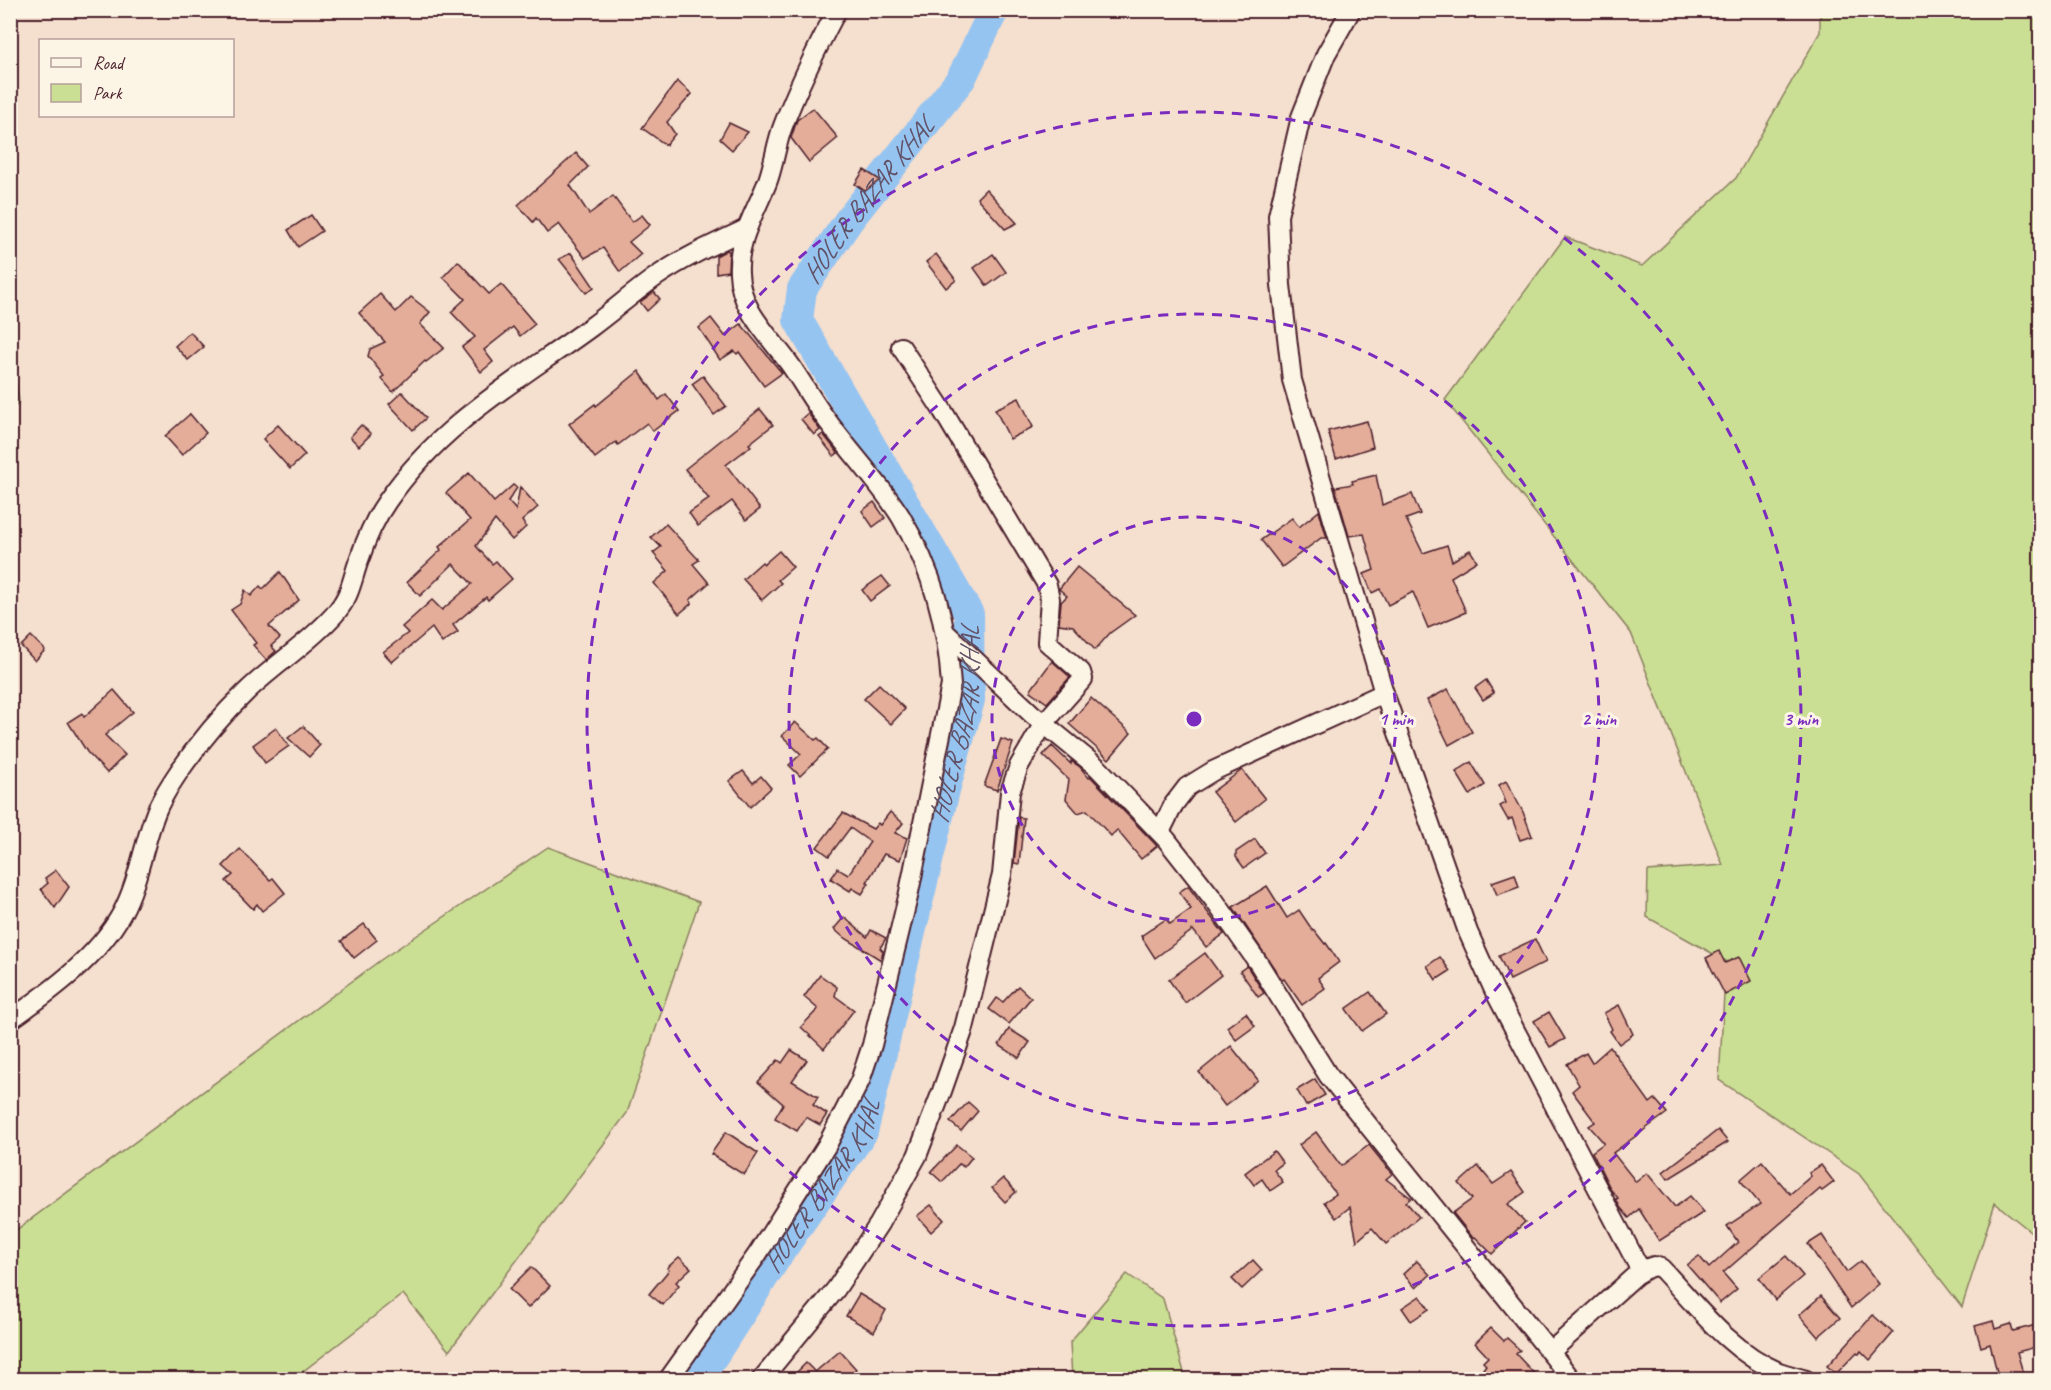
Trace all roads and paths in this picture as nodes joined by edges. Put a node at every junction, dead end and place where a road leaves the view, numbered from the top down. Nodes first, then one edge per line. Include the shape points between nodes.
1 (837, 10) edge
2 (1351, 10) edge
3 (746, 229) junction
4 (901, 347) dead end
5 (950, 637) junction
6 (1384, 693) junction
7 (1044, 723) junction
8 (1160, 832) junction
9 (10, 1020) edge
10 (1641, 1271) junction
11 (1550, 1352) junction
12 (668, 1380) edge
13 (761, 1380) edge
14 (1572, 1380) edge
15 (1806, 1380) edge

1 - 3 street via 782,128 768,181
2 - 6 street via 1326,54 1301,117 1278,216 1281,285 1292,380
3 - 5 street via 739,253 740,288 746,303 827,421 899,515 933,584
3 - 9 street via 659,275 486,399 411,470 369,532 350,592 336,613 216,722 176,776 156,810 123,912 96,949 43,998
4 - 7 street via 1047,585 1047,642 1082,672 1083,679
5 - 7 street
5 - 12 street via 951,686 943,729 908,897 860,1081 826,1145 757,1255
6 - 8 street via 1213,771 1187,787
6 - 10 street via 1468,932 1494,990
7 - 8 street via 1097,767
7 - 13 street via 1019,766 1010,792 1002,875 964,1028 917,1156 836,1289
8 - 11 street via 1259,964 1328,1076
10 - 11 street
10 - 15 street via 1654,1266 1661,1268 1748,1355 1779,1372
11 - 14 street

